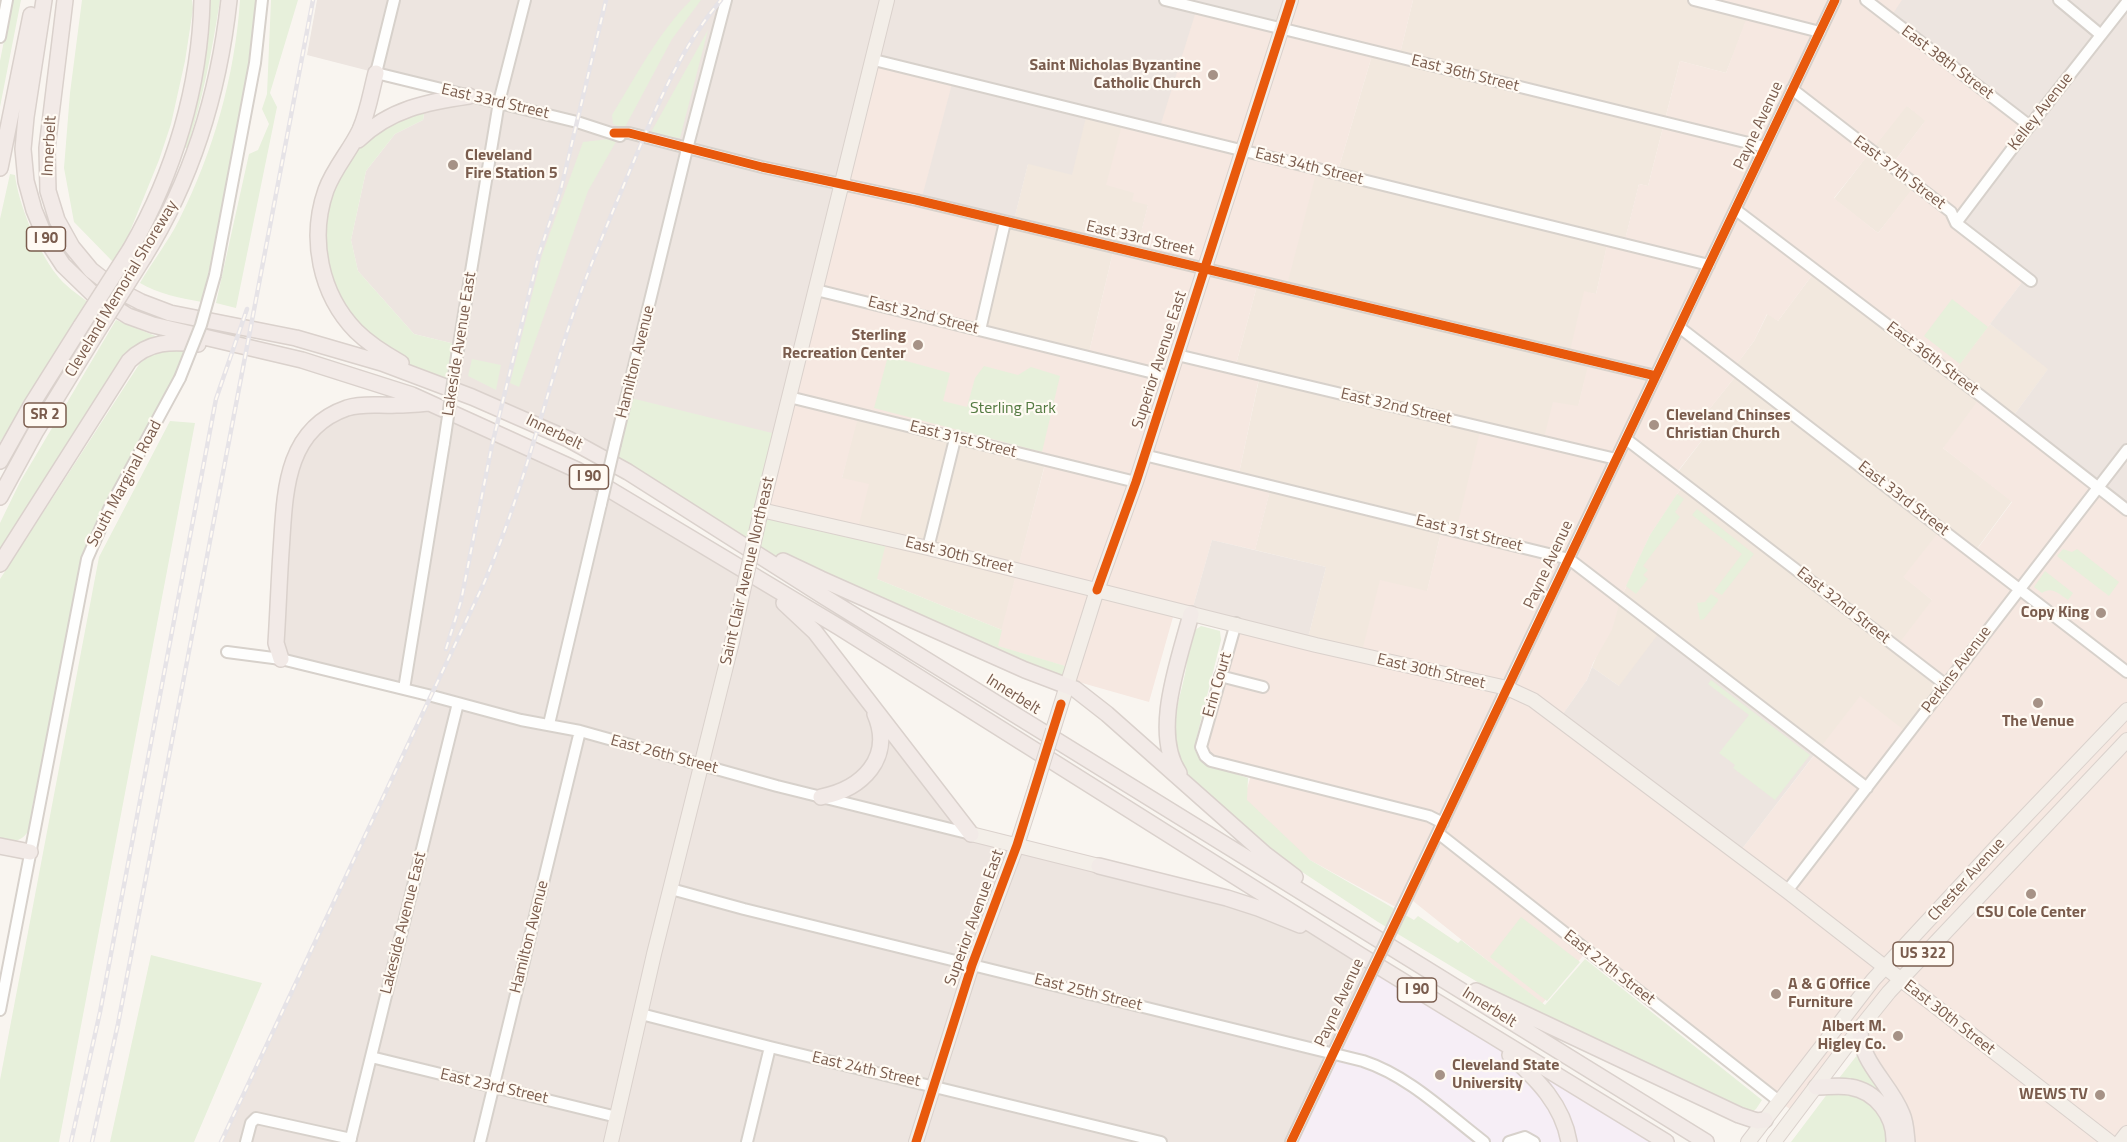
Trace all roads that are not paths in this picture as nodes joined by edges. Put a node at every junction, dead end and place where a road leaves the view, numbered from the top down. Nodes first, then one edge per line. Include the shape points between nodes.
1 (7, 0) edge
2 (34, 0) edge
3 (44, 0) edge
4 (67, 0) edge
5 (202, 0) edge
6 (229, 0) edge
7 (262, 0) edge
8 (394, 0) edge
9 (525, 0) edge
10 (726, 0) edge
11 (888, 0) edge
12 (1165, 0) edge
13 (1292, 0) edge
14 (1694, 0) edge
15 (1835, 0) edge
16 (1866, 0) edge
17 (2059, 0) edge
18 (2127, 2) edge
19 (1281, 29) junction
20 (1820, 32) junction
21 (2101, 35) junction
22 (0, 37) edge
23 (874, 60) junction
24 (376, 72) junction
25 (1792, 89) junction
26 (469, 96) junction
27 (499, 102) junction
28 (2030, 126) junction
29 (1765, 147) junction
30 (350, 148) junction
31 (687, 149) junction
32 (1243, 151) junction
33 (0, 168) edge
34 (842, 183) junction
35 (1736, 210) junction
36 (1005, 222) junction
37 (1956, 223) junction
38 (1709, 265) junction
39 (1205, 270) junction
40 (2031, 281) dead end
41 (816, 290) junction
42 (1679, 327) junction
43 (980, 330) junction
44 (254, 349) junction
45 (1177, 355) junction
46 (1656, 376) junction
47 (1170, 377) junction
48 (426, 379) junction
49 (789, 397) junction
50 (434, 403) junction
51 (955, 439) junction
52 (1626, 439) junction
53 (2127, 450) edge
54 (1144, 455) junction
55 (1616, 459) junction
56 (0, 461) edge
57 (1136, 482) junction
58 (2098, 486) junction
59 (0, 497) edge
60 (2127, 510) edge
61 (760, 513) junction
62 (729, 535) junction
63 (928, 548) junction
64 (1569, 559) junction
65 (0, 564) edge
66 (736, 566) junction
67 (2018, 589) junction
68 (1097, 590) junction
69 (1191, 614) junction
70 (1236, 623) junction
71 (227, 652) dead end
72 (281, 659) junction
73 (2127, 672) edge
74 (1220, 676) junction
75 (1067, 684) junction
76 (1946, 685) junction
77 (1263, 687) dead end
78 (1507, 688) junction
79 (404, 689) junction
80 (458, 703) junction
81 (871, 703) junction
82 (2127, 710) edge
83 (549, 724) junction
84 (580, 731) junction
85 (2127, 740) edge
86 (1202, 747) joint
87 (701, 765) junction
88 (1185, 783) junction
89 (1867, 788) junction
90 (821, 797) junction
91 (1440, 828) junction
92 (971, 834) junction
93 (1017, 844) junction
94 (0, 846) edge
95 (30, 852) junction
96 (1099, 866) joint
97 (670, 890) junction
98 (1787, 891) junction
99 (1374, 937) junction
100 (1360, 955) junction
101 (972, 965) junction
102 (1885, 968) junction
103 (1434, 975) junction
104 (1901, 980) junction
105 (0, 1010) edge
106 (641, 1014) junction
107 (1473, 1025) junction
108 (1860, 1028) junction
109 (770, 1047) junction
110 (1333, 1053) junction
111 (371, 1057) junction
112 (494, 1086) junction
113 (936, 1086) junction
114 (1816, 1087) junction
115 (1780, 1102) junction
116 (617, 1117) junction
117 (1765, 1120) junction
118 (2127, 1133) edge
119 (350, 1140) edge
120 (246, 1142) edge
121 (480, 1142) edge
122 (611, 1142) edge
123 (747, 1142) edge
124 (916, 1142) edge
125 (1161, 1142) edge
126 (1291, 1142) edge
127 (1484, 1142) edge
128 (1509, 1142) edge
129 (1534, 1142) edge
130 (1569, 1142) edge
131 (1666, 1142) edge
132 (1706, 1142) edge
133 (1748, 1142) edge
134 (1774, 1142) edge
135 (1894, 1142) edge
136 (1907, 1142) edge
137 (2110, 1142) edge
138 (2120, 1142) edge

1 - 22 street
2 - 33 highway
3 - 44 highway, Innerbelt / I 90 via 26,117 24,165 34,210 54,252 82,286 128,316
4 - 48 highway, Innerbelt / I 90 via 46,176 52,206 64,233 91,270 114,288 156,309 296,338
5 - 56 highway, bridge via 195,73 181,133 160,191 131,248
6 - 59 highway, Cleveland Memorial Shoreway / SR 2, bridge via 219,69 202,134 176,200 36,430
7 - 95 street, South Marginal Road, bridge via 255,63 215,275 180,378 109,509 87,559
8 - 24 street
9 - 27 street, Lakeside Avenue East
10 - 31 street, Hamilton Avenue
11 - 23 main road, Saint Clair Avenue Northeast
12 - 19 street, East 36th Street
13 - 19 main road, Superior Avenue East
14 - 20 street
15 - 20 street, Payne Avenue
16 - 28 street, East 38th Street
17 - 21 street
18 - 21 street, Kelley Avenue
19 - 29 street, East 36th Street
19 - 32 main road, Superior Avenue East
20 - 25 street, Payne Avenue
21 - 28 street, Kelley Avenue
23 - 32 street, East 34th Street
23 - 34 main road, Saint Clair Avenue Northeast
24 - 26 street, East 33rd Street
24 - 30 highway via 365,118
25 - 29 street, Payne Avenue
25 - 37 street, East 37th Street via 1952,212
26 - 27 street, East 33rd Street
26 - 30 highway via 402,110 372,128
27 - 31 street, East 33rd Street via 648,145
27 - 79 street, Lakeside Avenue East, bridge
28 - 37 street, Kelley Avenue
29 - 35 street, Payne Avenue
30 - 48 highway via 330,181 320,212 319,252 325,279 340,311 357,332
31 - 34 street, East 33rd Street
31 - 83 street, Hamilton Avenue, bridge
32 - 38 street, East 34th Street
32 - 39 main road, Superior Avenue East
34 - 36 street, East 33rd Street
34 - 41 main road, Saint Clair Avenue Northeast
35 - 38 street, Payne Avenue
35 - 58 street, East 36th Street
36 - 39 street, East 33rd Street
36 - 43 street
37 - 40 street, East 37th Street
38 - 42 street, Payne Avenue
39 - 45 main road, Superior Avenue East
39 - 46 street, East 33rd Street
41 - 43 street, East 32nd Street
41 - 49 main road, Saint Clair Avenue Northeast
42 - 46 street, Payne Avenue
42 - 67 street, East 33rd Street
43 - 47 street, East 32nd Street
44 - 50 highway, Innerbelt / I 90 via 346,373
44 - 65 highway via 174,342 152,345 134,356
45 - 47 main road, Superior Avenue East
45 - 55 street, East 32nd Street
46 - 52 street, Payne Avenue
47 - 54 main road, Superior Avenue East
48 - 62 highway, Innerbelt / I 90 via 568,439
49 - 51 street, East 31st Street
49 - 61 main road, Saint Clair Avenue Northeast
50 - 66 highway, Innerbelt / I 90 via 577,470
50 - 72 highway via 347,408 315,428 298,451 285,491 276,643
51 - 57 street, East 31st Street
51 - 63 street
52 - 55 street, Payne Avenue
52 - 76 street, East 32nd Street
53 - 58 street, Perkins Avenue
54 - 57 main road, Superior Avenue East
54 - 64 street, East 31st Street
55 - 64 street, Payne Avenue
57 - 68 main road, Superior Avenue East
58 - 60 street, East 36th Street
58 - 67 street, Perkins Avenue
61 - 63 main road, East 30th Street
61 - 87 main road, Saint Clair Avenue Northeast, bridge
62 - 75 highway via 1025,670
62 - 99 highway, Innerbelt / I 90
63 - 68 main road, East 30th Street
64 - 78 street, Payne Avenue
64 - 89 street, East 31st Street
66 - 81 highway via 808,624
66 - 100 highway, Innerbelt / I 90
67 - 73 street, East 33rd Street
67 - 76 street, Perkins Avenue
68 - 69 main road, East 30th Street
68 - 75 main road, Superior Avenue East
69 - 70 main road, East 30th Street
69 - 88 highway via 1166,732 1170,755
70 - 74 street, Erin Court
70 - 78 main road, East 30th Street
71 - 72 street, East 26th Street
72 - 79 street, East 26th Street
74 - 77 street
74 - 86 street, Erin Court
75 - 88 highway
75 - 93 main road, Superior Avenue East, bridge
76 - 89 street, Perkins Avenue
78 - 91 street, Payne Avenue
78 - 98 main road, East 30th Street via 1560,718
79 - 80 street, East 26th Street
80 - 83 street, East 26th Street
80 - 111 street, Lakeside Avenue East
81 - 90 highway via 881,742 874,763 851,787
81 - 92 highway
82 - 102 main road, Chester Avenue / US 322
83 - 84 street, East 26th Street
84 - 87 street, East 26th Street
84 - 112 street, Hamilton Avenue
85 - 104 main road, Chester Avenue / US 322
86 - 91 street, East 27th Street via 1211,761 1429,816
87 - 90 street, East 26th Street
87 - 97 main road, Saint Clair Avenue Northeast
88 - 99 highway via 1266,855
89 - 98 street, Perkins Avenue
90 - 92 street, East 26th Street
91 - 110 street, Payne Avenue, bridge
91 - 115 street, East 27th Street
92 - 93 main road, East 26th Street
93 - 96 main road, East 26th Street
93 - 101 main road, Superior Avenue East
94 - 95 highway
95 - 105 street, South Marginal Road
96 - 100 highway via 1258,908
97 - 101 street, East 25th Street
97 - 106 main road, Saint Clair Avenue Northeast
98 - 102 main road, East 30th Street
99 - 103 highway, Innerbelt / I 90
100 - 107 highway, Innerbelt / I 90
101 - 110 street, East 25th Street
101 - 113 main road, Superior Avenue East
102 - 104 main road, East 30th Street
102 - 115 main road, Chester Avenue / US 322
103 - 117 highway via 1739,1115
103 - 132 highway, Innerbelt / I 90
104 - 108 main road, Chester Avenue / US 322
104 - 137 main road, East 30th Street
106 - 109 street, East 24th Street
106 - 116 main road, Saint Clair Avenue Northeast
107 - 130 highway via 1545,1089 1564,1121
107 - 131 highway, Innerbelt / I 90
108 - 114 main road, Chester Avenue / US 322
108 - 136 highway via 1860,1045 1902,1114
109 - 113 street, East 24th Street
109 - 123 street
110 - 126 street, Payne Avenue
110 - 127 street, East 25th Street via 1384,1068 1402,1078
111 - 112 street, East 23rd Street
111 - 119 street, Lakeside Avenue East
112 - 116 street, East 23rd Street
112 - 121 street, Hamilton Avenue
113 - 124 main road, Superior Avenue East
113 - 125 street, East 24th Street
114 - 134 main road, Chester Avenue / US 322
114 - 135 highway via 1852,1087 1869,1094 1890,1118
115 - 117 main road, Chester Avenue / US 322
116 - 122 main road, Saint Clair Avenue Northeast
117 - 133 main road, Chester Avenue / US 322
118 - 138 main road
119 - 120 street via 256,1118 250,1123
128 - 129 street via 1525,1137

